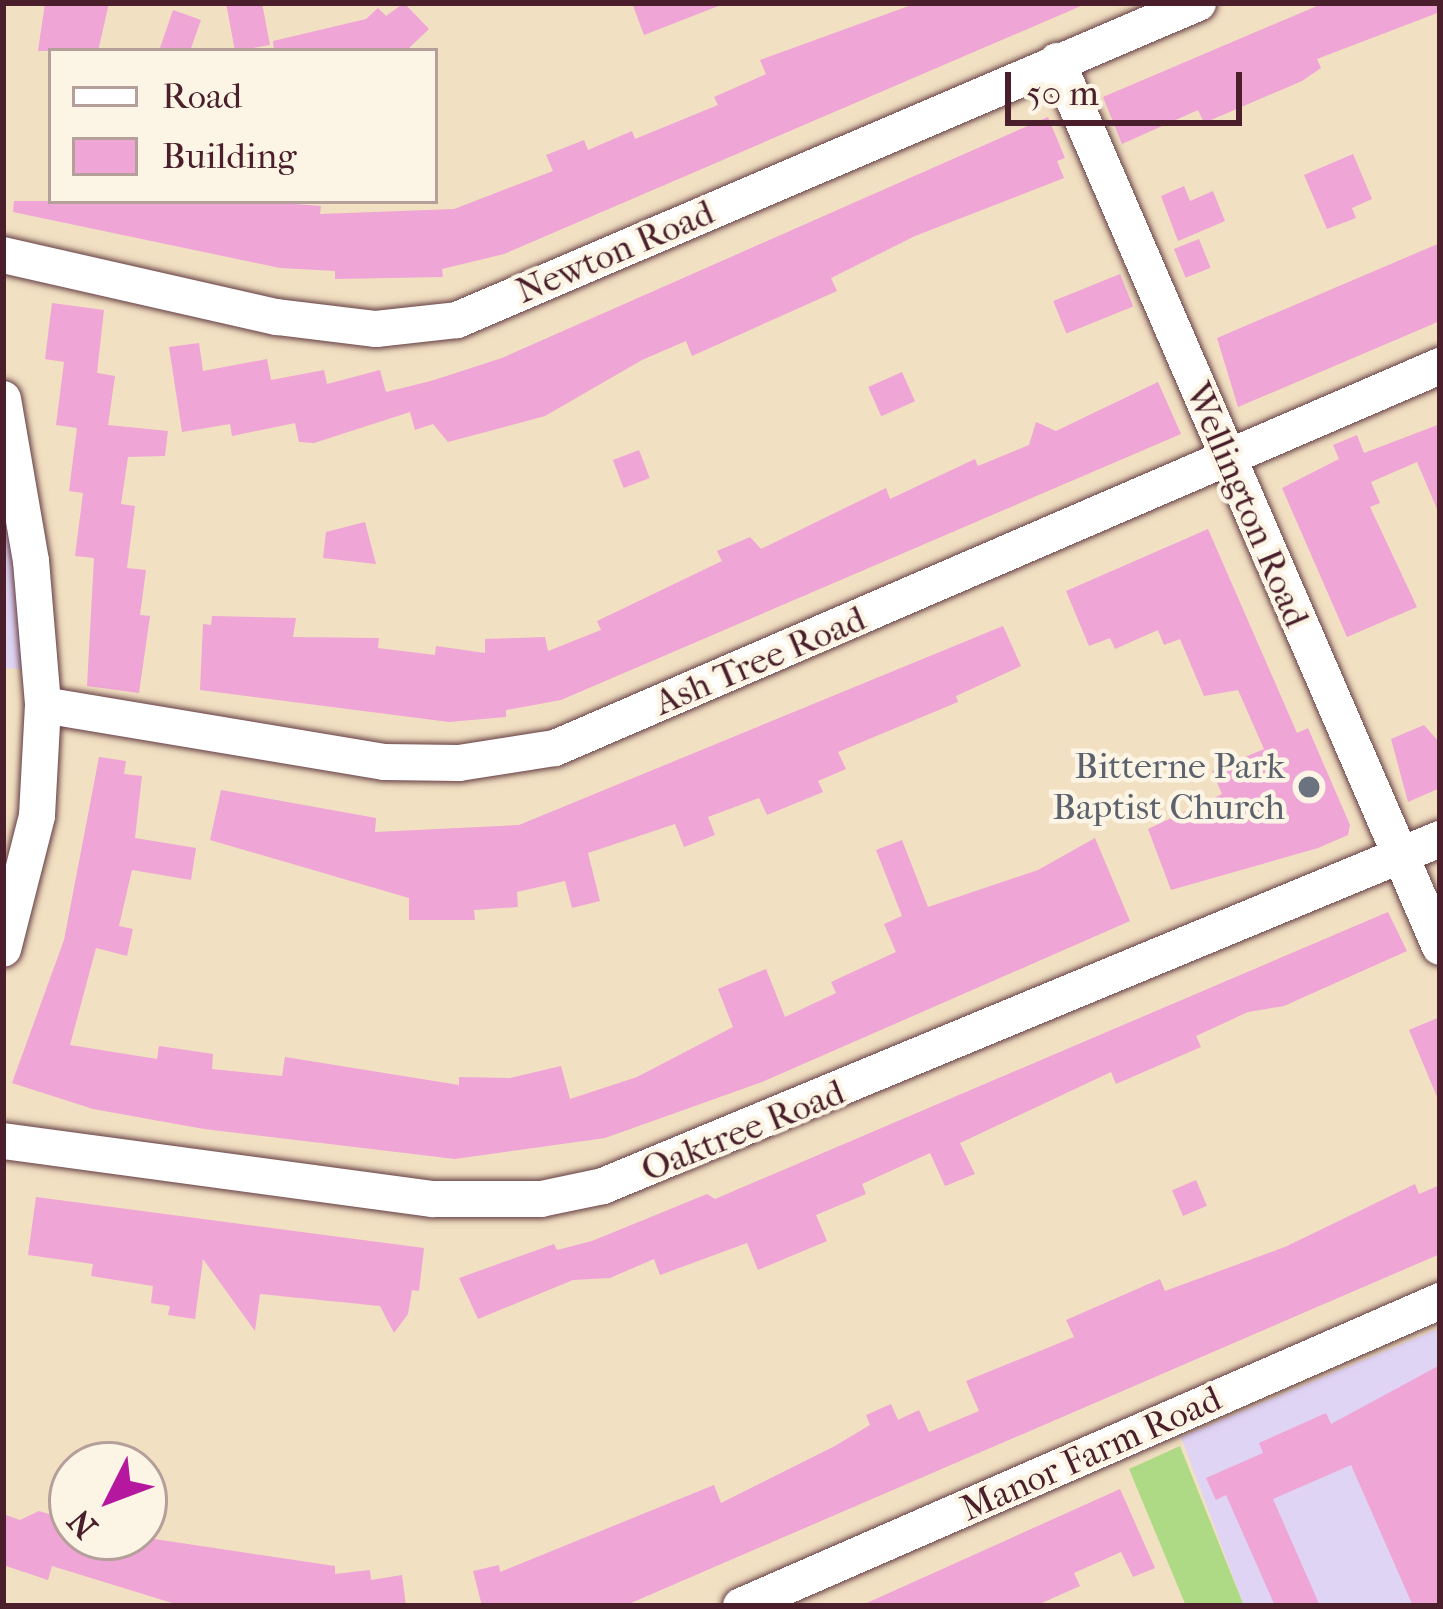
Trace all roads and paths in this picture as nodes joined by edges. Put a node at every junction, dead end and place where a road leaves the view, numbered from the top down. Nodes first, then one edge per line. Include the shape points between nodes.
1 (1198, 3) edge
2 (1057, 61) junction
3 (3, 255) edge
4 (1440, 366) edge
5 (3, 399) edge
6 (1226, 458) junction
7 (43, 705) junction
8 (1440, 839) edge
9 (1400, 856) junction
10 (1440, 947) edge
11 (3, 949) edge
12 (3, 1141) edge
13 (1440, 1301) edge
14 (741, 1606) edge

1 - 2 street, Newton Road
2 - 3 street, Newton Road via 457,320 376,329 278,317
2 - 6 street, Wellington Road
4 - 6 street, Ash Tree Road
5 - 7 street via 31,561
6 - 7 street, Ash Tree Road via 572,743 506,759 384,762
6 - 9 street, Wellington Road
7 - 11 street via 37,816
8 - 9 street, Oaktree Road
9 - 10 street, Wellington Road
9 - 12 street, Oaktree Road via 692,1155 542,1199 347,1192
13 - 14 street, Manor Farm Road

